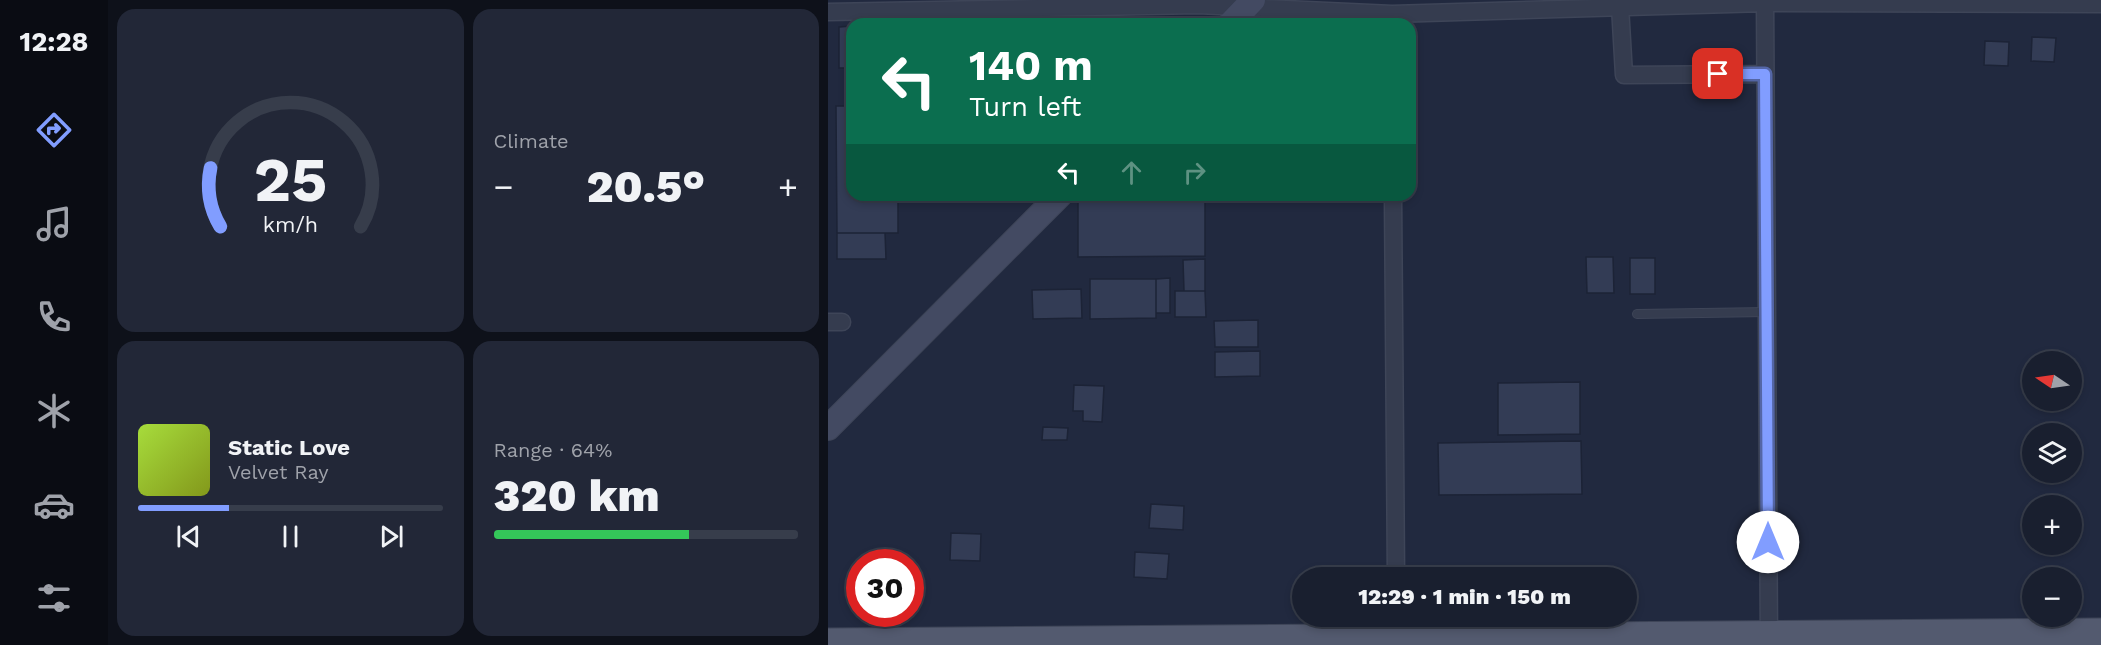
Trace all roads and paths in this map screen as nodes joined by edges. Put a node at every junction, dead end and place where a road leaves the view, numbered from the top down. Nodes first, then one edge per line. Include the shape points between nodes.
1 (1765, 1) edge
2 (1641, 3) edge
3 (2101, 4) edge
4 (1620, 6) junction
5 (1242, 8) edge
6 (828, 12) edge
7 (1392, 13) edge
8 (1765, 74) junction
9 (1054, 201) edge
10 (1393, 201) edge
11 (1767, 312) junction
12 (1637, 314) dead end
13 (828, 428) edge
14 (1396, 567) edge
15 (2101, 632) edge
16 (1396, 633) edge
17 (1769, 640) edge
18 (828, 642) edge
19 (1029, 643) edge

1 - 2 street
1 - 3 street
1 - 8 street
2 - 4 street
4 - 7 street
4 - 8 street via 1624,75
5 - 6 street
5 - 7 street
8 - 11 street
9 - 13 street
10 - 14 street
11 - 12 lane
11 - 17 street
15 - 17 main road
16 - 17 main road
16 - 19 main road
18 - 19 main road

